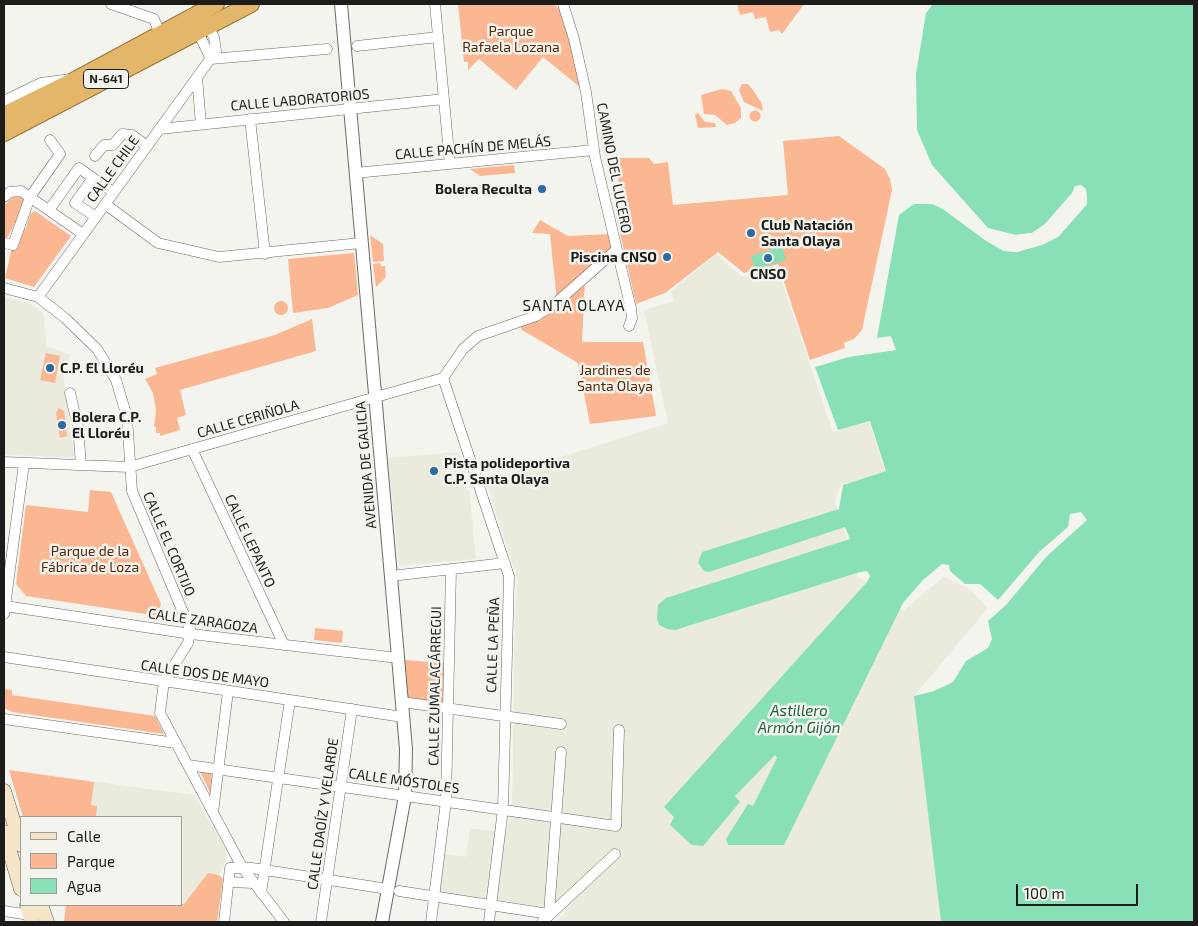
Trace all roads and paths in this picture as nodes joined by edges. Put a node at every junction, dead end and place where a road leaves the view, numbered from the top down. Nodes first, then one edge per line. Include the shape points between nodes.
1 (111, 4) edge
2 (251, 4) edge
3 (341, 4) edge
4 (435, 4) edge
5 (554, 4) edge
6 (563, 4) edge
7 (209, 6) edge
8 (566, 16) junction
9 (179, 24) junction
10 (203, 29) junction
11 (160, 34) junction
12 (438, 37) junction
13 (357, 46) dead end
14 (328, 49) dead end
15 (212, 59) junction
16 (197, 77) junction
17 (76, 79) junction
18 (444, 99) junction
19 (4, 101) edge
20 (350, 110) junction
21 (4, 115) edge
22 (250, 119) junction
23 (201, 124) junction
24 (160, 129) junction
25 (4, 133) edge
26 (50, 140) dead end
27 (147, 146) junction
28 (594, 150) junction
29 (95, 156) dead end
30 (450, 164) junction
31 (355, 173) junction
32 (93, 178) junction
33 (114, 192) junction
34 (4, 197) edge
35 (30, 197) junction
36 (105, 204) junction
37 (49, 210) junction
38 (96, 217) junction
39 (83, 234) junction
40 (4, 243) edge
41 (361, 243) junction
42 (616, 250) junction
43 (265, 254) junction
44 (4, 288) edge
45 (38, 297) junction
46 (629, 326) dead end
47 (442, 378) junction
48 (70, 393) dead end
49 (374, 397) junction
50 (192, 449) junction
51 (4, 462) edge
52 (24, 463) junction
53 (81, 465) junction
54 (129, 467) junction
55 (505, 563) junction
56 (451, 569) junction
57 (391, 576) junction
58 (4, 610) edge
59 (190, 634) junction
60 (284, 645) junction
61 (4, 657) edge
62 (398, 658) junction
63 (164, 681) junction
64 (228, 691) junction
65 (290, 700) junction
66 (402, 702) junction
67 (448, 707) junction
68 (352, 709) junction
69 (505, 715) junction
70 (403, 717) junction
71 (4, 719) edge
72 (561, 724) dead end
73 (619, 730) dead end
74 (176, 743) junction
75 (561, 752) dead end
76 (188, 765) junction
77 (218, 769) junction
78 (278, 778) junction
79 (341, 787) junction
80 (4, 791) edge
81 (405, 796) junction
82 (446, 800) junction
83 (502, 809) junction
84 (212, 813) junction
85 (558, 818) junction
86 (4, 827) edge
87 (14, 836) edge
88 (615, 854) dead end
89 (242, 867) junction
90 (264, 870) junction
91 (327, 880) junction
92 (20, 881) edge
93 (228, 882) junction
94 (253, 883) junction
95 (394, 890) junction
96 (261, 894) junction
97 (434, 896) junction
98 (491, 906) junction
99 (4, 911) edge
100 (36, 913) edge
101 (546, 918) edge
102 (224, 922) edge
103 (284, 922) edge
104 (321, 922) edge
105 (382, 922) edge
106 (430, 922) edge
107 (489, 922) edge

1 - 11 street via 154,20
2 - 10 highway, N-641
3 - 20 street, AVENIDA DE GALICIA
4 - 12 street
5 - 8 street, CAMINO DEL LUCERO
6 - 8 street, CAMINO DEL LUCERO
7 - 9 highway, N-641
8 - 28 street, CAMINO DEL LUCERO via 586,92
9 - 10 street
9 - 11 highway, N-641
10 - 15 street
10 - 25 highway, N-641
11 - 17 highway, N-641
12 - 13 street
12 - 18 street
14 - 15 street
15 - 16 street, CALLE CHILE
16 - 23 street
16 - 24 street, CALLE CHILE
17 - 19 street via 62,78 41,83
17 - 21 highway, N-641
18 - 20 street, CALLE LABORATORIOS
18 - 30 street
20 - 22 street, CALLE LABORATORIOS
20 - 31 street, AVENIDA DE GALICIA
22 - 23 street, CALLE LABORATORIOS
22 - 43 street
23 - 24 street, CALLE LABORATORIOS
24 - 27 street, CALLE CHILE
26 - 35 street via 60,154
27 - 29 street via 132,135 122,134 114,145 104,144
27 - 33 street, CALLE CHILE
28 - 30 street, CALLE PACHÍN DE MELÁS
28 - 42 street, CAMINO DEL LUCERO
30 - 31 street, CALLE PACHÍN DE MELÁS
31 - 41 street, AVENIDA DE GALICIA
32 - 33 street
32 - 37 street via 79,168
32 - 38 street via 75,203
33 - 36 street, CALLE CHILE
34 - 35 street via 10,192 21,191
35 - 37 street
35 - 40 street via 13,245
36 - 38 street, CALLE CHILE
36 - 43 street via 162,244 219,257
37 - 39 street
38 - 39 street, CALLE CHILE
39 - 45 street, CALLE CHILE
41 - 43 street
41 - 49 street, AVENIDA DE GALICIA
42 - 46 street, CAMINO DEL LUCERO via 631,309
42 - 47 street via 557,302 536,316 478,336 463,349
44 - 45 street, CALLE EL CORTIJO
45 - 54 street, CALLE EL CORTIJO via 77,328 108,364 126,417
47 - 49 street, CALLE CERIÑOLA
47 - 55 street, CALLE LA PEÑA
48 - 53 street via 78,427
49 - 50 street, CALLE CERIÑOLA
49 - 57 street, AVENIDA DE GALICIA
50 - 54 street, CALLE CERIÑOLA
50 - 60 street, CALLE LEPANTO
51 - 52 street, CALLE CERIÑOLA
52 - 53 street, CALLE CERIÑOLA
52 - 58 street
53 - 54 street, CALLE CERIÑOLA
54 - 59 street, CALLE EL CORTIJO via 132,491
55 - 56 street
55 - 69 street, CALLE LA PEÑA via 509,576
56 - 57 street
56 - 67 street, CALLE ZUMALACÁRREGUI
57 - 62 street, AVENIDA DE GALICIA
58 - 59 street, CALLE ZARAGOZA
59 - 60 street, CALLE ZARAGOZA
59 - 63 street via 188,643
60 - 62 street, CALLE ZARAGOZA
61 - 63 street, CALLE DOS DE MAYO
62 - 66 street, AVENIDA DE GALICIA
63 - 64 street, CALLE DOS DE MAYO
63 - 74 street via 160,713
64 - 65 street, CALLE DOS DE MAYO
64 - 77 street
65 - 68 street, CALLE DOS DE MAYO
65 - 78 street
66 - 67 street
66 - 70 street, AVENIDA DE GALICIA
67 - 69 street
67 - 82 street, CALLE ZUMALACÁRREGUI
68 - 70 street, CALLE DOS DE MAYO
68 - 79 street, CALLE DAOÍZ Y VELARDE
69 - 72 street
69 - 83 street, CALLE LA PEÑA
70 - 81 street, AVENIDA DE GALICIA via 407,774
71 - 74 street
73 - 85 street, CALLE MÓSTOLES via 616,826
74 - 76 street
75 - 85 street
76 - 77 street, CALLE MÓSTOLES
76 - 84 street
77 - 78 street, CALLE MÓSTOLES
77 - 84 street
78 - 79 street, CALLE MÓSTOLES
78 - 90 street
79 - 81 street, CALLE MÓSTOLES
79 - 91 street, CALLE DAOÍZ Y VELARDE
80 - 87 main road
81 - 82 street, CALLE MÓSTOLES
81 - 95 street, AVENIDA DE GALICIA
82 - 83 street, CALLE MÓSTOLES
82 - 97 street, CALLE ZUMALACÁRREGUI
83 - 85 street, CALLE MÓSTOLES
83 - 98 street, CALLE LA PEÑA
84 - 89 street
85 - 101 street
86 - 87 street
87 - 92 main road
88 - 101 street
89 - 90 street
89 - 93 street via 230,868
89 - 94 street
90 - 91 street
90 - 96 street
91 - 95 street
91 - 104 street, CALLE DAOÍZ Y VELARDE
93 - 94 street
93 - 102 street
94 - 96 street
95 - 97 street
95 - 105 street, AVENIDA DE GALICIA
96 - 103 street
97 - 98 street
97 - 106 street, CALLE ZUMALACÁRREGUI
98 - 101 street
98 - 107 street, CALLE LA PEÑA
99 - 100 street

